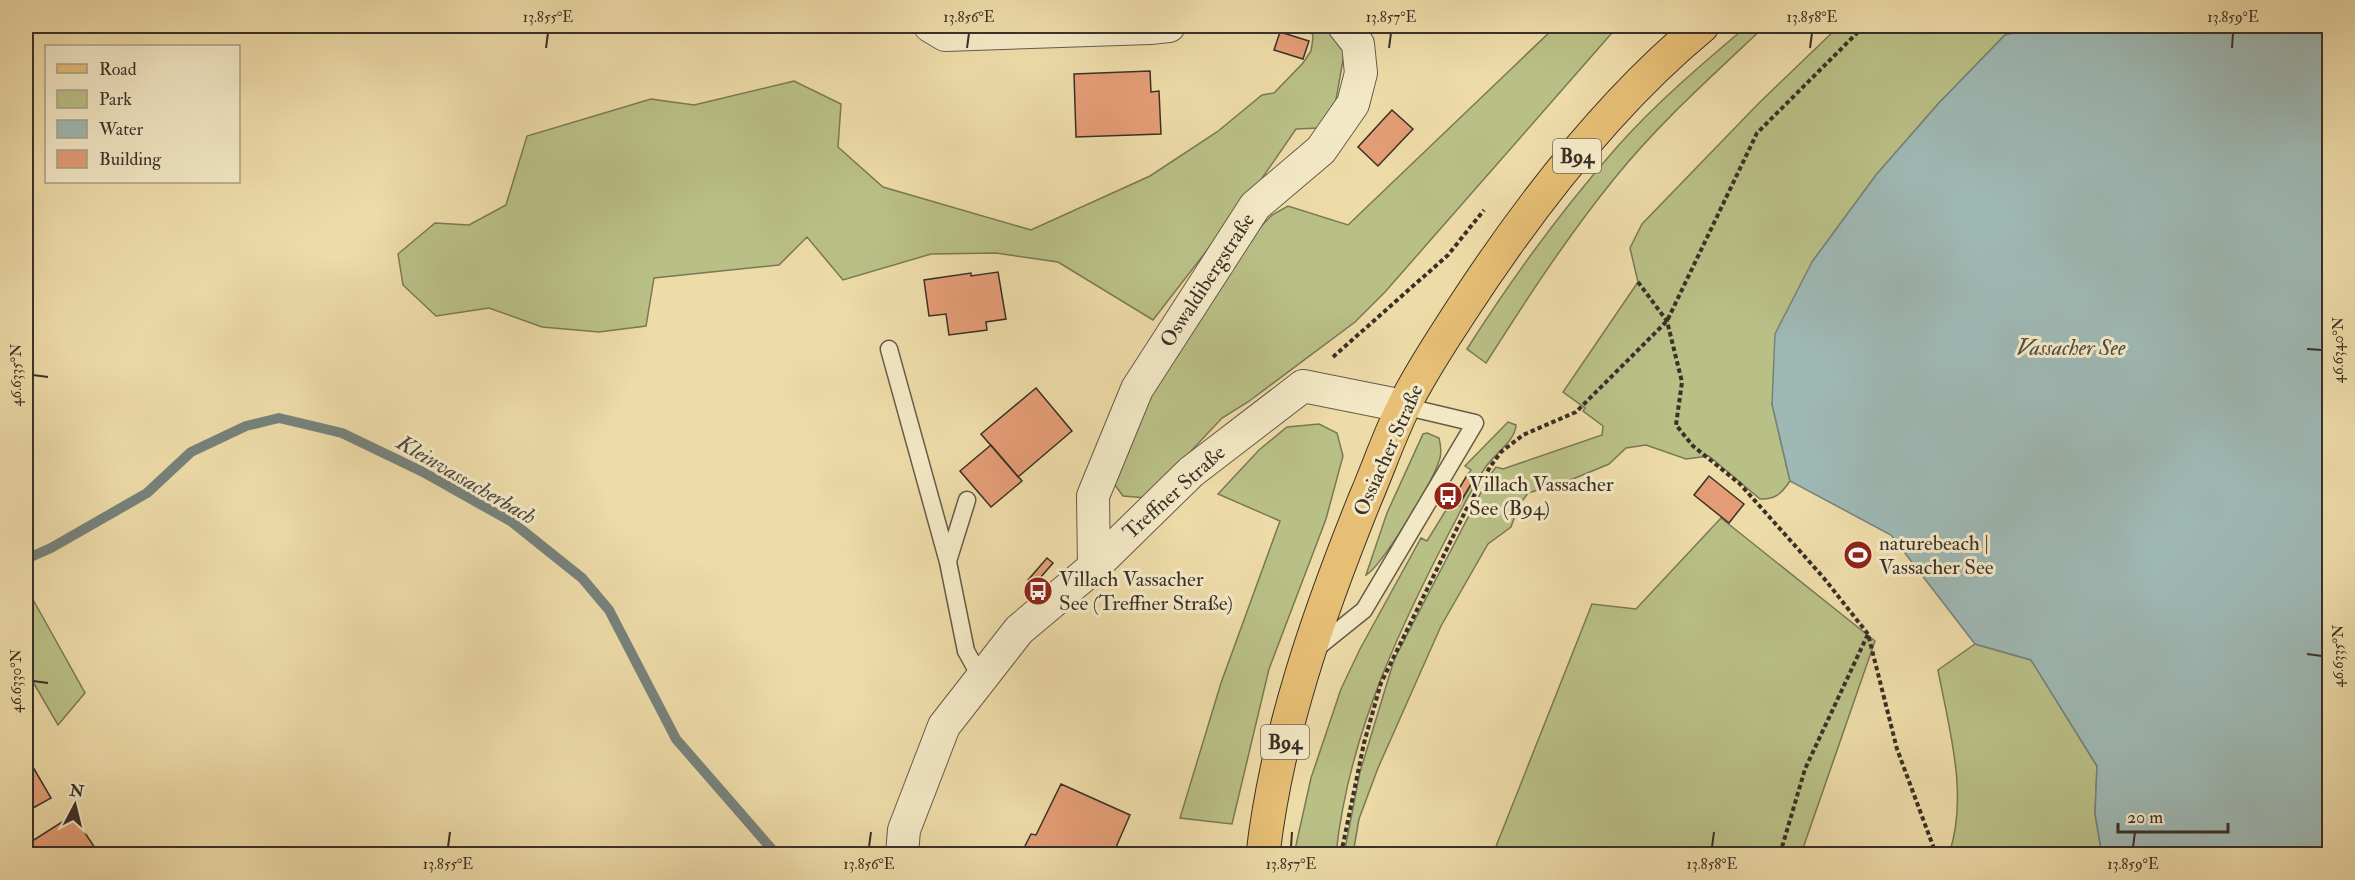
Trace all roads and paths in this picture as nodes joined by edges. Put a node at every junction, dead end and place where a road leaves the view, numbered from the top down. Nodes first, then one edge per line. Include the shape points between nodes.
1 (930, 26) edge
2 (1169, 26) edge
3 (1344, 26) edge
4 (1702, 26) edge
5 (1864, 26) edge
6 (1492, 201) dead end
7 (1638, 282) dead end
8 (1667, 321) junction
9 (889, 350) dead end
10 (1303, 386) junction
11 (1403, 406) junction
12 (968, 500) dead end
13 (948, 562) junction
14 (1094, 567) junction
15 (1868, 634) junction
16 (1308, 655) junction
17 (981, 678) junction
18 (902, 855) edge
19 (1263, 855) edge
20 (1341, 855) edge
21 (1780, 855) edge
22 (1936, 855) edge

1 - 2 street via 945,35
3 - 14 street, Oswaldibergstraße via 1358,44 1361,73 1353,104 1321,150 1255,206 1137,388 1093,496
4 - 11 main road, Ossiacher Straße / B94 via 1659,63 1567,167 1492,263
5 - 8 path via 1757,133
6 - 10 path via 1448,255
7 - 8 path
8 - 15 path via 1682,382 1676,425 1693,446 1740,484 1824,577
8 - 20 path via 1576,412 1523,435 1501,452 1490,467 1381,683
9 - 13 lane
10 - 11 street
10 - 14 street, Treffner Straße via 1191,472
11 - 16 main road, Ossiacher Straße / B94 via 1339,563
11 - 16 lane via 1474,423 1364,610
12 - 13 lane
13 - 17 lane via 966,651
14 - 17 street, Treffner Straße via 1018,630
15 - 21 path via 1805,769
15 - 22 path via 1897,749
16 - 19 main road, Ossiacher Straße / B94 via 1280,761
17 - 18 street, Treffner Straße via 944,726 904,830

